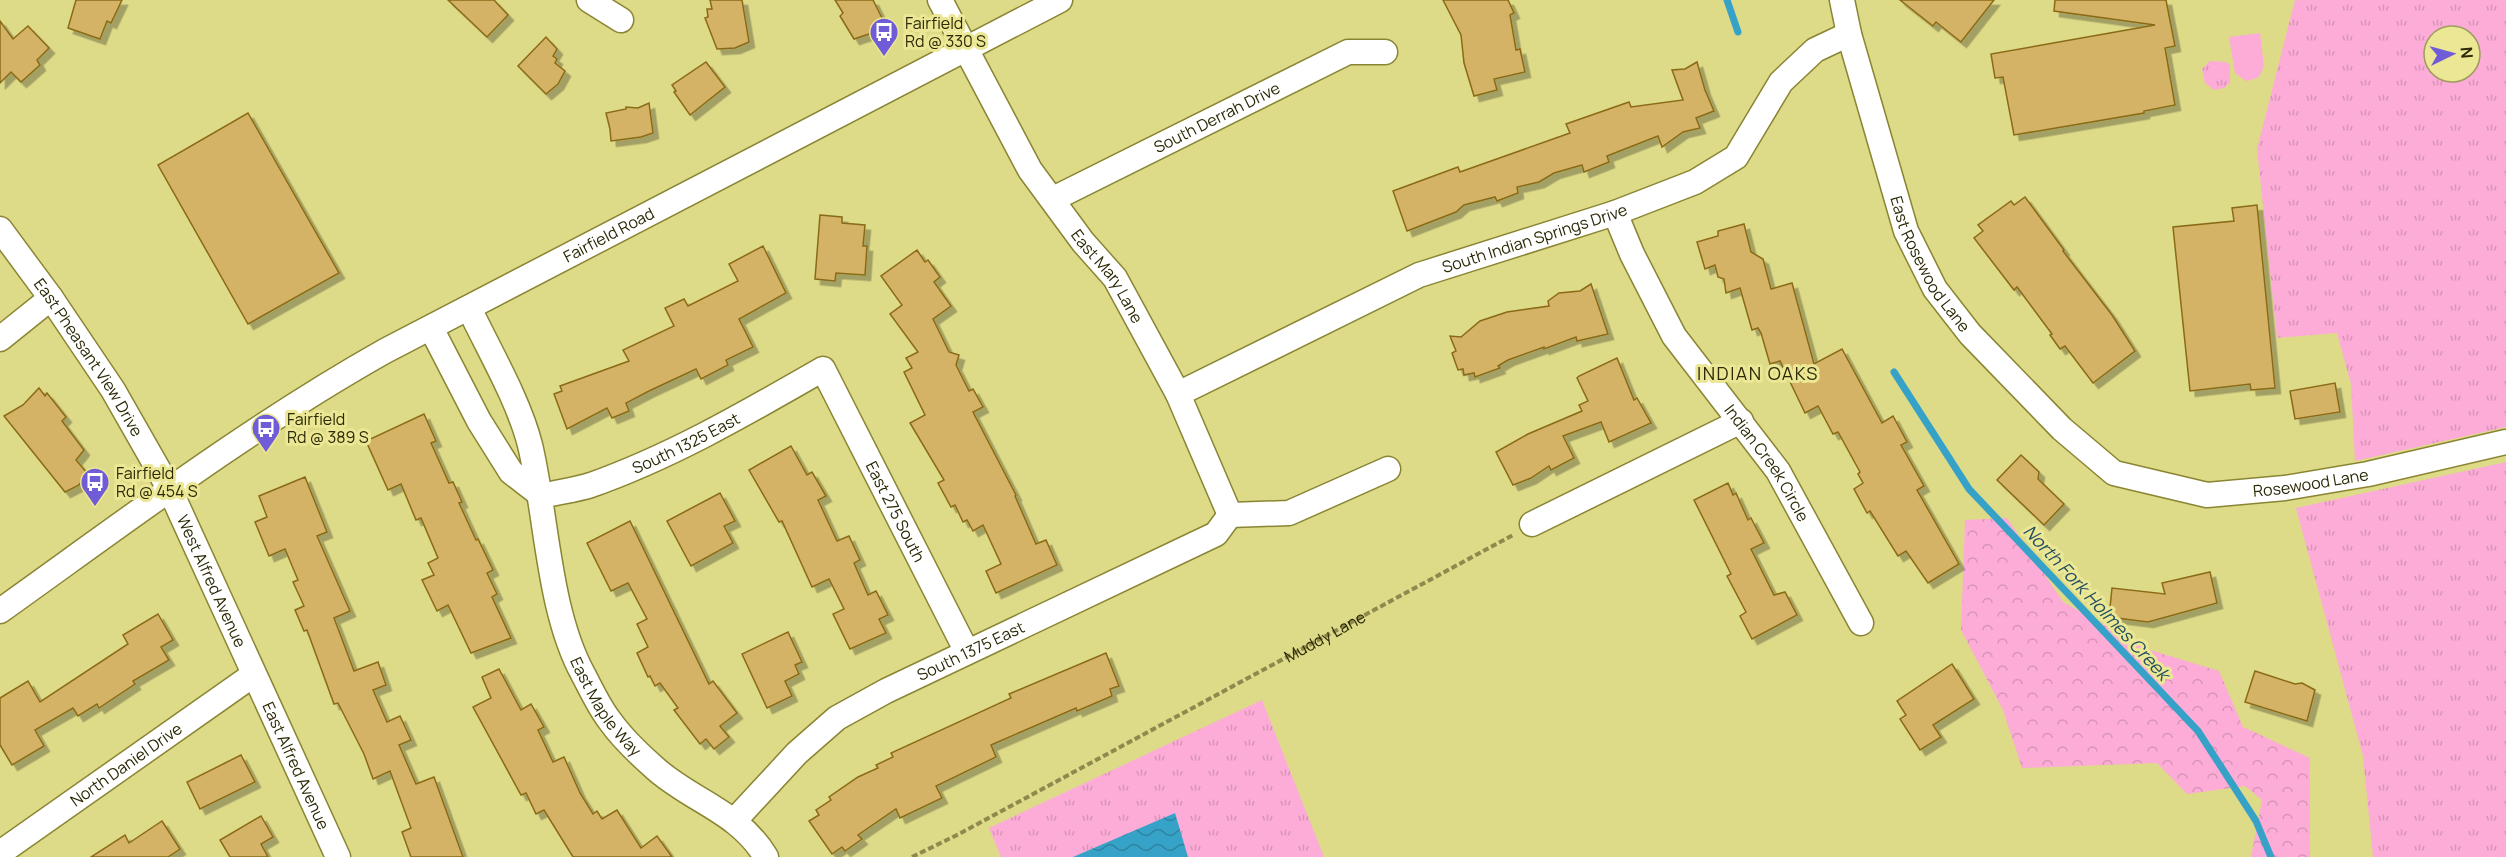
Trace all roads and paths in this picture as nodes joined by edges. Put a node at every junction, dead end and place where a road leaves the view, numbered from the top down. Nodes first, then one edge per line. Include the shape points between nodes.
1 (589, 0) edge
2 (940, 0) edge
3 (1060, 0) edge
4 (1842, 0) edge
5 (621, 20) dead end
6 (1849, 34) junction
7 (965, 48) junction
8 (1386, 52) dead end
9 (1053, 199) junction
10 (1615, 213) junction
11 (0, 230) edge
12 (51, 298) junction
13 (469, 308) junction
14 (431, 328) junction
15 (0, 339) edge
16 (823, 369) joint
17 (1178, 394) junction
18 (1741, 421) junction
19 (2506, 442) edge
20 (1388, 469) dead end
21 (2114, 473) joint
22 (170, 490) junction
23 (542, 496) junction
24 (1230, 515) junction
25 (1532, 524) joint
26 (0, 611) edge
27 (1860, 623) dead end
28 (968, 652) junction
29 (253, 675) junction
30 (735, 820) junction
31 (0, 853) edge
32 (338, 857) edge
33 (766, 857) edge
34 (912, 857) edge

1 - 5 street
2 - 7 street, East Mary Lane
3 - 7 street, Fairfield Road
4 - 6 street, East Rosewood Lane
6 - 10 street, South Indian Springs Drive via 1815,50 1781,82 1736,157 1695,182
6 - 21 street, East Rosewood Lane via 1906,231 1935,289 1970,334 2062,429
7 - 9 street, East Mary Lane via 1030,170
7 - 13 street, Fairfield Road
8 - 9 street, South Derrah Drive via 1348,52
9 - 17 street, East Mary Lane via 1114,278
10 - 17 street, South Indian Springs Drive via 1419,275
10 - 18 street, Indian Creek Circle via 1674,336
11 - 12 street, East Pheasant View Drive
12 - 15 street
12 - 22 street, East Pheasant View Drive via 113,390
13 - 14 street, Fairfield Road
13 - 23 street, East Maple Way via 517,407
14 - 22 street, Fairfield Road via 322,387
14 - 23 street via 478,422 511,472
16 - 23 street, South 1325 East via 647,463 589,486
16 - 28 street, East 275 South
17 - 24 street, East Mary Lane
18 - 25 street
18 - 27 street, Indian Creek Circle via 1778,471
19 - 21 street, Rosewood Lane via 2368,474 2284,488 2207,495
20 - 24 street via 1289,513
22 - 26 street, Fairfield Road
22 - 29 street, West Alfred Avenue
23 - 30 street, East Maple Way via 549,557 565,629 581,671 610,722 658,771
24 - 28 street, South 1375 East via 1216,534
25 - 34 path, Muddy Lane
28 - 30 street, South 1375 East via 837,718 789,761
29 - 31 street, North Daniel Drive
29 - 32 street, East Alfred Avenue
30 - 33 street, East Maple Way

